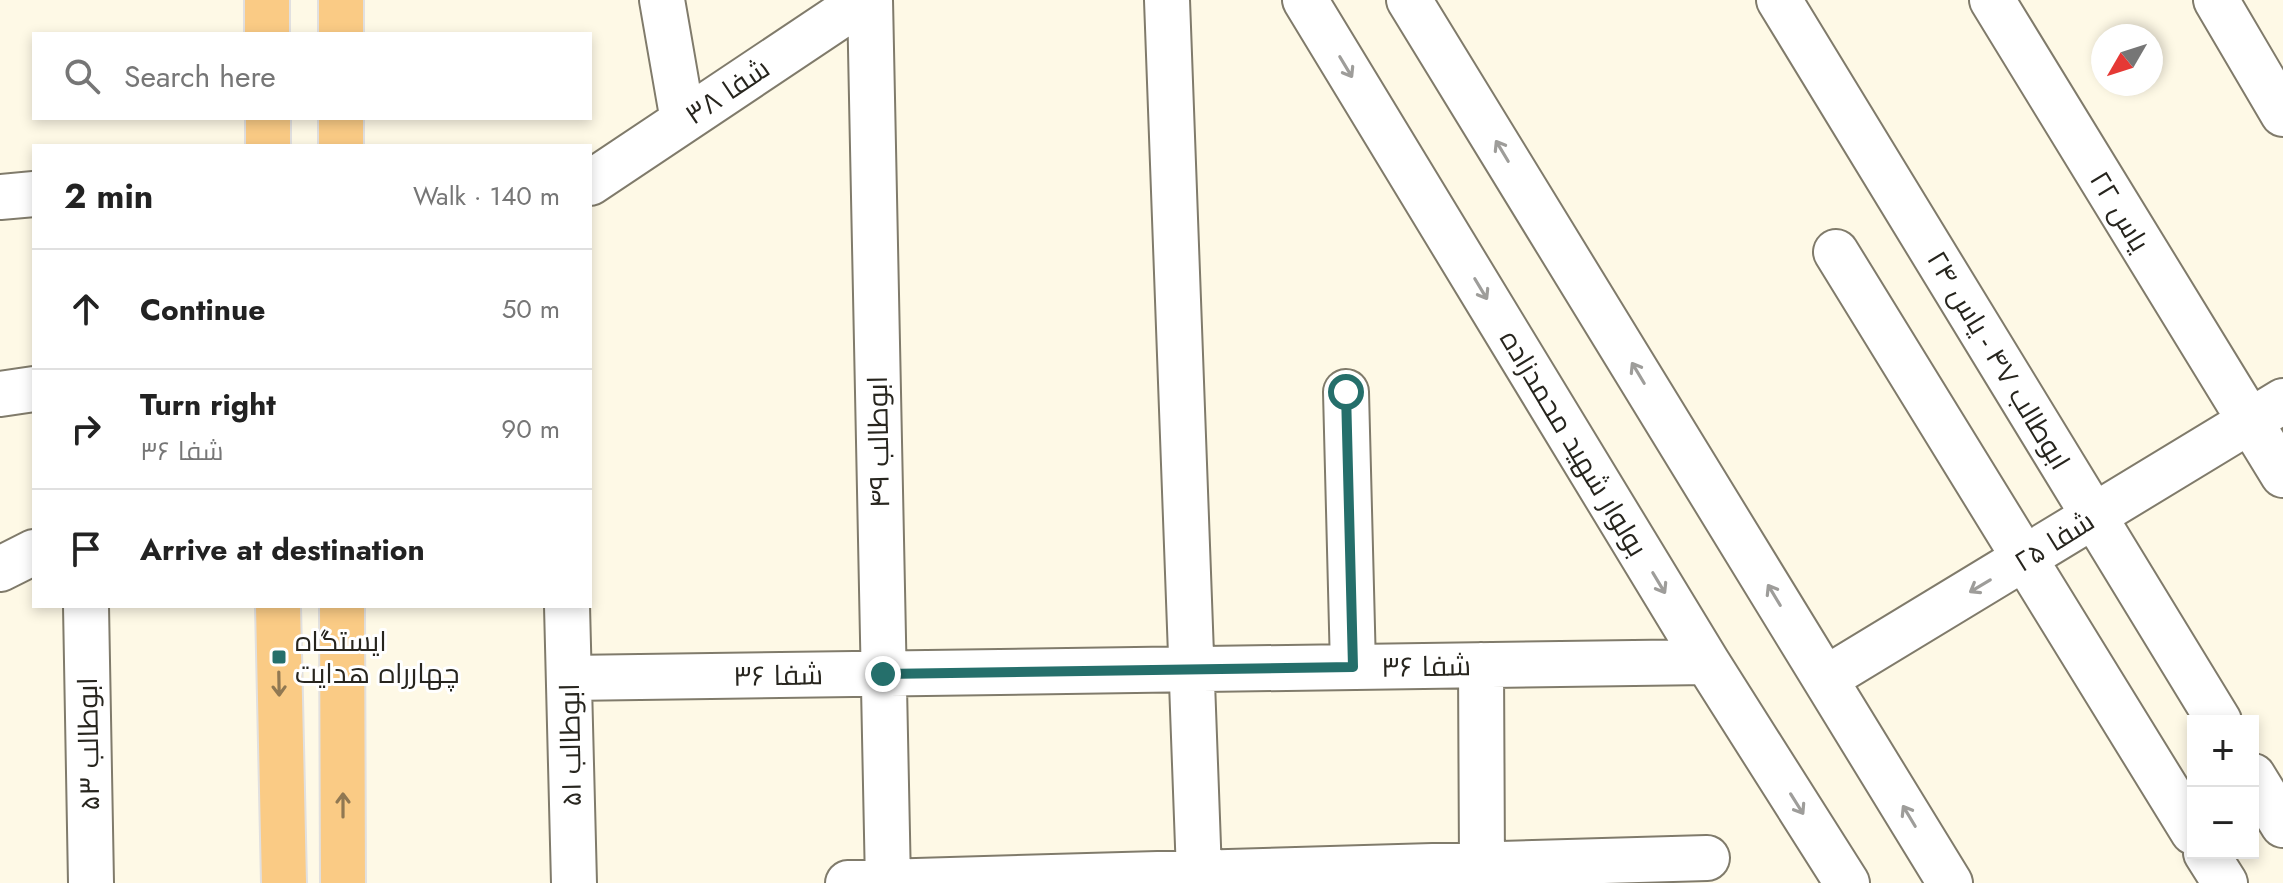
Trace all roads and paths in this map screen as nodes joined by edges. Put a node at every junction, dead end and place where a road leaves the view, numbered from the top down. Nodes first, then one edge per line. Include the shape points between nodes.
1 (267, 0) edge
2 (341, 0) edge
3 (662, 0) edge
4 (867, 0) edge
5 (1167, 0) edge
6 (1305, 0) edge
7 (1409, 0) edge
8 (1779, 0) edge
9 (1992, 0) edge
10 (2216, 0) edge
11 (267, 32) edge
12 (341, 32) edge
13 (2283, 114) edge
14 (268, 120) edge
15 (341, 120) edge
16 (683, 121) junction
17 (268, 144) edge
18 (341, 144) edge
19 (592, 182) edge
20 (32, 194) edge
21 (0, 197) edge
22 (1836, 252) dead end
23 (32, 389) edge
24 (1346, 392) dead end
25 (0, 394) edge
26 (2266, 411) edge
27 (2283, 475) edge
28 (2095, 516) junction
29 (32, 553) edge
30 (2023, 560) junction
31 (0, 569) edge
32 (86, 608) edge
33 (278, 608) edge
34 (342, 608) edge
35 (567, 608) edge
36 (1707, 662) junction
37 (1481, 665) junction
38 (1353, 667) junction
39 (1191, 669) junction
40 (883, 674) junction
41 (569, 678) junction
42 (1825, 679) junction
43 (2215, 715) edge
44 (2259, 786) edge
45 (2187, 822) edge
46 (2283, 825) edge
47 (1707, 858) dead end
48 (2210, 859) edge
49 (1482, 865) junction
50 (1199, 873) junction
51 (276, 874) edge
52 (91, 883) edge
53 (343, 883) edge
54 (574, 883) edge
55 (874, 883) edge
56 (1847, 883) edge
57 (1950, 883) edge
58 (2225, 883) edge

1 - 11 main road
2 - 12 main road
3 - 16 street
4 - 16 street, شفا ۳۸
4 - 40 street, ابوطالب ۴۹
5 - 39 street
6 -> 36 street, بولوار شهید محمدزاده
42 -> 7 street
8 - 28 street, ابوطالب ۴۷ - یاس ۲۴
9 - 26 street, یاس ۲۲
10 - 13 street
14 - 17 main road
15 - 18 main road
16 - 19 street, شفا ۳۸
20 - 21 street
22 - 30 street
23 - 25 street
24 - 38 street
26 - 27 street, یاس ۲۲
26 - 28 street, شفا ۲۵
28 - 30 street, شفا ۲۵
28 - 43 street, ابوطالب ۴۷ - یاس ۲۴
29 - 31 street
30 -> 42 street, شفا ۲۵
30 - 45 street
32 - 52 street, ابوطالب ۵۳
33 -> 51 main road
53 -> 34 main road
35 - 41 street, ابوطالب ۵۱
36 - 37 street, شفا ۳۶
36 -> 56 street, بولوار شهید محمدزاده
37 - 38 street, شفا ۳۶
37 - 49 street
38 - 39 street, شفا ۳۶
39 - 40 street, شفا ۳۶
39 - 50 street
40 - 41 street, شفا ۳۶
40 - 55 street, ابوطالب ۴۹
41 - 54 street, ابوطالب ۵۱
57 -> 42 street
44 - 46 street
47 - 49 street
48 - 58 street
49 - 50 street
50 - 55 street

